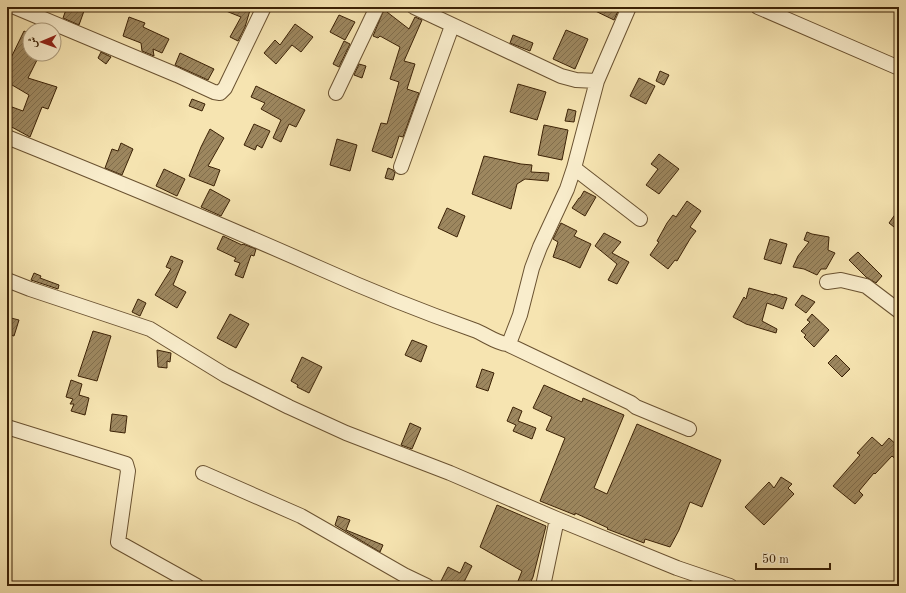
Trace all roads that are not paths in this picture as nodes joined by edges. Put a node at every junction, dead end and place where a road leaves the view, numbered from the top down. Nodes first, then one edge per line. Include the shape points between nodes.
1 (15, 7) edge
2 (264, 7) edge
3 (377, 7) edge
4 (414, 7) edge
5 (629, 7) edge
6 (758, 7) edge
7 (776, 10) edge
8 (452, 26) junction
9 (899, 68) edge
10 (597, 81) junction
11 (336, 93) dead end
12 (7, 137) edge
13 (401, 167) dead end
14 (574, 168) junction
15 (640, 219) dead end
16 (7, 280) edge
17 (826, 282) dead end
18 (899, 311) edge
19 (507, 344) junction
20 (7, 427) edge
21 (689, 429) dead end
22 (203, 473) dead end
23 (558, 519) junction
24 (197, 586) edge
25 (427, 586) edge
26 (543, 586) edge
27 (730, 586) edge

1 - 2 street via 220,93 225,88
3 - 11 street
4 - 8 street
5 - 10 street
6 - 7 street
7 - 9 street
8 - 10 street via 561,76
8 - 13 street
10 - 14 street
12 - 19 street via 242,233 407,306
14 - 15 street
14 - 19 street via 565,195 532,268 520,315
16 - 23 street via 150,329 225,374 289,407 346,433 450,473
17 - 18 street via 841,280 866,286
19 - 21 street via 636,407
20 - 24 street via 126,464 128,471 118,542
22 - 25 street via 301,516 404,576
23 - 26 street
23 - 27 street via 677,568

